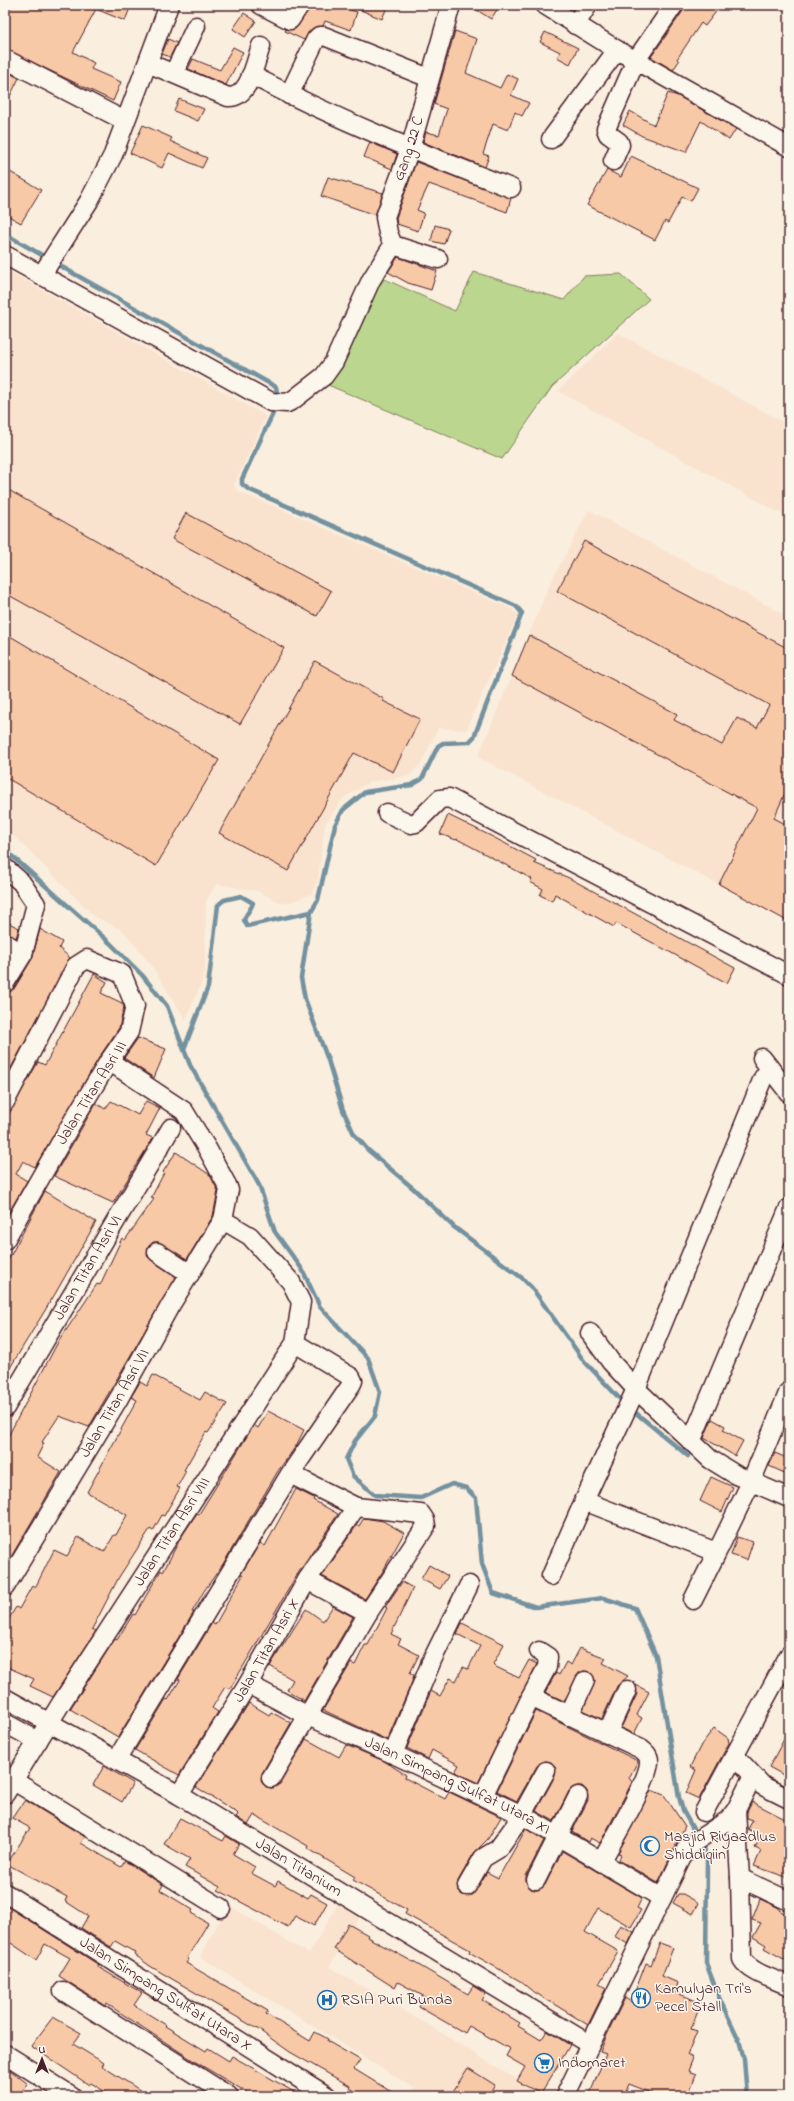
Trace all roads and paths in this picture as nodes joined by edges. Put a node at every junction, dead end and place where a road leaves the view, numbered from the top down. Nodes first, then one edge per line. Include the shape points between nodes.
1 (169, 5) edge
2 (261, 5) edge
3 (300, 5) edge
4 (451, 5) edge
5 (545, 5) edge
6 (588, 5) edge
7 (674, 5) edge
8 (575, 25) junction
9 (196, 26) dead end
10 (260, 46) dead end
11 (617, 50) junction
12 (5, 59) edge
13 (636, 60) junction
14 (148, 63) junction
15 (174, 73) junction
16 (251, 75) junction
17 (429, 78) junction
18 (289, 95) junction
19 (125, 121) junction
20 (551, 140) dead end
21 (789, 147) edge
22 (410, 150) junction
23 (613, 161) dead end
24 (511, 188) dead end
25 (393, 245) junction
26 (5, 255) edge
27 (438, 259) dead end
28 (47, 266) junction
29 (387, 813) dead end
30 (5, 868) edge
31 (5, 943) edge
32 (23, 954) junction
33 (789, 975) edge
34 (5, 983) edge
35 (109, 1061) junction
36 (789, 1093) edge
37 (5, 1102) edge
38 (170, 1128) dead end
39 (789, 1208) edge
40 (223, 1220) junction
41 (5, 1240) edge
42 (157, 1252) dead end
43 (190, 1274) junction
44 (590, 1333) dead end
45 (295, 1343) junction
46 (636, 1389) junction
47 (789, 1391) edge
48 (5, 1408) edge
49 (691, 1442) junction
50 (290, 1474) junction
51 (751, 1482) junction
52 (789, 1498) edge
53 (584, 1501) junction
54 (356, 1507) junction
55 (720, 1546) junction
56 (551, 1576) dead end
57 (308, 1580) junction
58 (469, 1585) dead end
59 (5, 1587) edge
60 (693, 1600) dead end
61 (368, 1613) junction
62 (539, 1651) dead end
63 (788, 1661) edge
64 (585, 1682) dead end
65 (248, 1684) junction
66 (627, 1690) dead end
67 (531, 1697) junction
68 (5, 1698) edge
69 (308, 1716) junction
70 (569, 1716) junction
71 (49, 1722) junction
72 (5, 1723) edge
73 (607, 1734) junction
74 (38, 1741) junction
75 (393, 1754) junction
76 (735, 1756) junction
77 (117, 1759) junction
78 (546, 1771) dead end
79 (753, 1776) junction
80 (271, 1778) dead end
81 (9, 1788) edge
82 (179, 1795) junction
83 (483, 1796) junction
84 (578, 1796) dead end
85 (712, 1797) junction
86 (789, 1799) edge
87 (704, 1812) dead end
88 (522, 1815) junction
89 (732, 1815) junction
90 (558, 1837) junction
91 (601, 1862) junction
92 (740, 1878) junction
93 (536, 1880) dead end
94 (467, 1886) dead end
95 (5, 1892) edge
96 (662, 1898) junction
97 (789, 1901) edge
98 (221, 1908) dead end
99 (789, 1986) edge
100 (63, 1991) dead end
101 (589, 2044) junction
102 (5, 2054) edge
103 (72, 2096) edge
104 (229, 2096) edge
105 (327, 2096) edge
106 (565, 2096) edge

1 - 14 street
2 - 3 street via 290,20
4 - 17 street, Gang 22 C
5 - 8 street
6 - 8 street
7 - 13 street
8 - 11 street
9 - 15 street
10 - 16 street
11 - 13 street
11 - 20 street
12 - 19 street
13 - 21 street
13 - 23 street via 606,129 620,145
14 - 15 street
14 - 19 street
15 - 16 street via 228,97 235,97 243,91
16 - 18 street
17 - 18 street via 319,36
17 - 22 street, Gang 22 C
18 - 22 street
19 - 28 street via 113,155 89,201
22 - 24 street
22 - 25 street, Gang 22 C via 386,217
25 - 27 street
25 - 28 street via 371,280 334,362 324,376 306,391 279,403
26 - 28 street
29 - 33 street via 411,824 416,823 440,799 449,798
30 - 32 street via 21,882 36,904
31 - 32 street
32 - 34 street
35 - 37 street, Jalan Titan Asri III via 130,1032 135,1006 122,974 87,959 76,966
35 - 40 street via 184,1110 228,1185
35 - 41 street, Jalan Titan Asri III
36 - 46 street via 766,1063 763,1078
38 - 48 street, Jalan Titan Asri VI
39 - 49 street
40 - 43 street, Jalan Titan Asri VII
40 - 45 street via 250,1236 291,1282 301,1302
42 - 43 street
43 - 59 street, Jalan Titan Asri VII
44 - 46 street via 611,1362
45 - 50 street via 351,1377 353,1381
45 - 71 street, Jalan Titan Asri VIII
46 - 49 street
46 - 53 street
47 - 51 street
49 - 51 street via 710,1459
50 - 54 street
50 - 77 street
51 - 52 street
51 - 55 street
53 - 55 street via 711,1550 716,1550
53 - 56 street
54 - 57 street, Jalan Titan Asri X
54 - 61 street via 421,1514 426,1520 426,1526
55 - 60 street
57 - 61 street
57 - 65 street, Jalan Titan Asri X
58 - 75 street via 433,1658
61 - 69 street
62 - 67 street via 548,1657 548,1664
63 - 76 street
64 - 70 street
65 - 69 street, Jalan Simpang Sulfat Utara XI
65 - 82 street, Jalan Titan Asri X
66 - 73 street
67 - 70 street
67 - 83 street
68 - 71 street, Jalan Titanium
69 - 75 street, Jalan Simpang Sulfat Utara XI
69 - 80 street
70 - 73 street
71 - 74 street, Jalan Titan Asri VIII
71 - 77 street, Jalan Titanium
72 - 74 street
73 - 91 street via 647,1753 650,1763
74 - 81 street, Jalan Titan Asri VIII
75 - 83 street, Jalan Simpang Sulfat Utara XI
76 - 79 street
76 - 85 street
77 - 82 street, Jalan Titanium
78 - 88 street
79 - 86 street via 762,1786
79 - 89 street
81 - 98 street
82 - 101 street, Jalan Titanium
83 - 88 street, Jalan Simpang Sulfat Utara XI
84 - 90 street
85 - 87 street
85 - 89 street
88 - 90 street, Jalan Simpang Sulfat Utara XI
88 - 94 street via 498,1849 484,1858
89 - 92 street
89 - 96 street via 687,1847
90 - 91 street, Jalan Simpang Sulfat Utara XI
90 - 93 street
91 - 96 street, Jalan Simpang Sulfat Utara XI
92 - 97 street
92 - 99 street via 742,1959 751,1968
95 - 105 street, Jalan Simpang Sulfat Utara X
96 - 101 street
100 - 104 street
101 - 106 street
102 - 103 street

